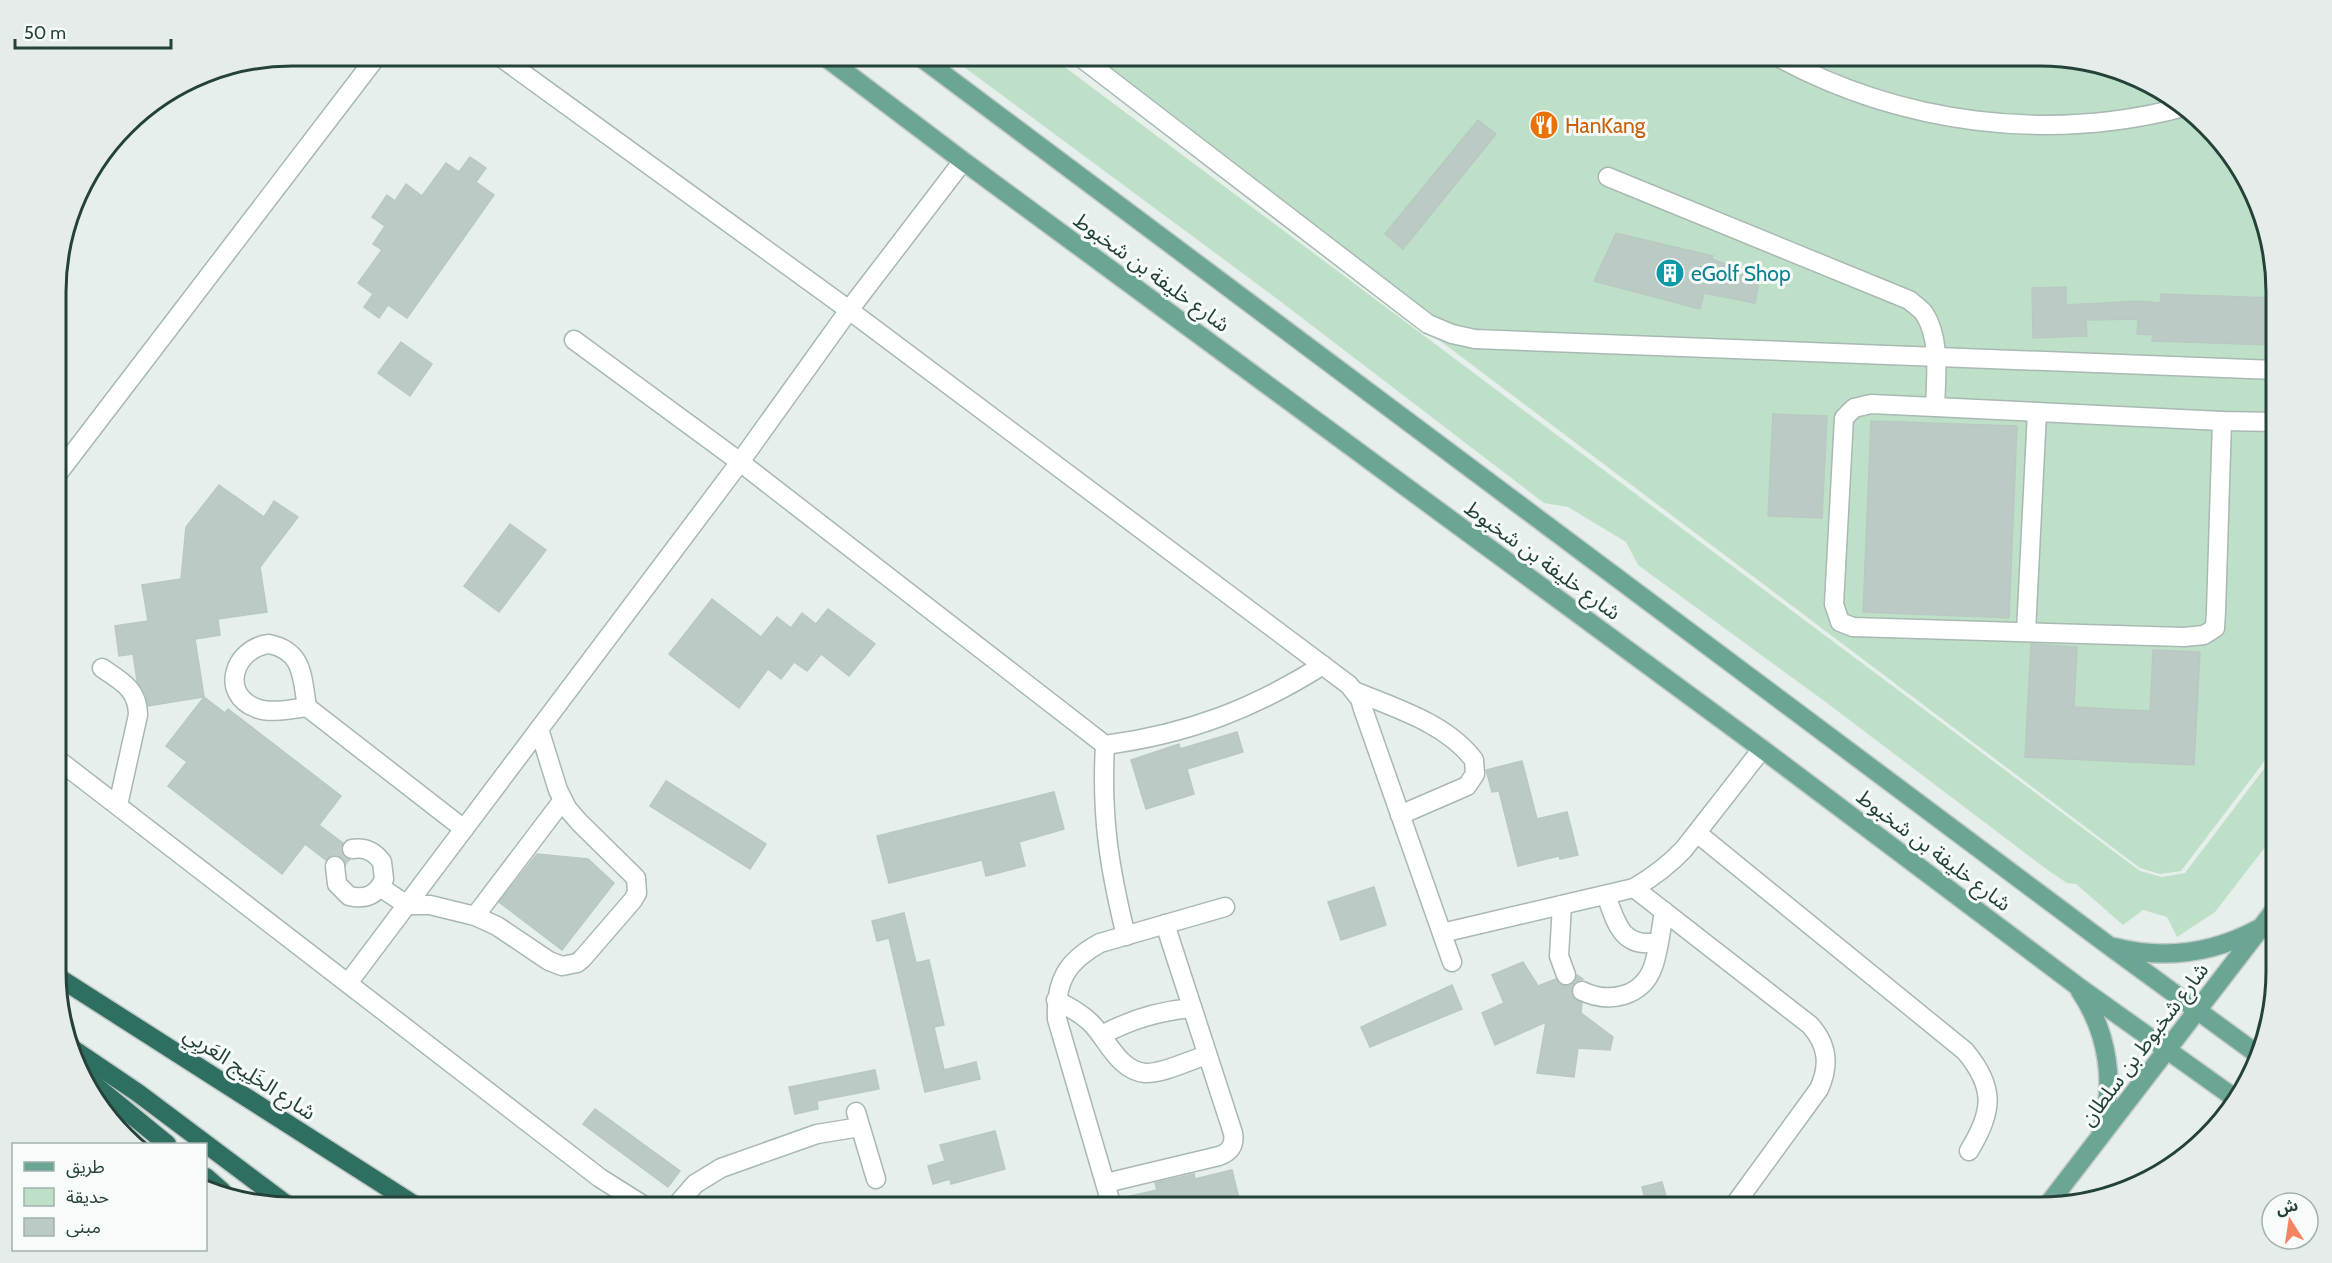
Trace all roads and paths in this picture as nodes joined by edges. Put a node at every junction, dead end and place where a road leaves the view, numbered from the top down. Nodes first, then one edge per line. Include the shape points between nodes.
1 (369, 66) edge
2 (513, 66) edge
3 (837, 66) edge
4 (933, 66) edge
5 (1092, 66) edge
6 (1796, 66) edge
7 (2172, 109) edge
8 (963, 161) junction
9 (1608, 177) dead end
10 (849, 310) junction
11 (574, 340) dead end
12 (1936, 356) junction
13 (2266, 370) edge
14 (1935, 407) junction
15 (2037, 412) junction
16 (2222, 421) junction
17 (2266, 422) edge
18 (740, 462) junction
19 (66, 463) edge
20 (2026, 632) junction
21 (1323, 665) junction
22 (102, 668) dead end
23 (1354, 691) junction
24 (307, 707) junction
25 (539, 729) junction
26 (1105, 745) junction
27 (1762, 749) junction
28 (66, 766) edge
29 (563, 800) junction
30 (118, 806) junction
31 (1400, 815) junction
32 (464, 829) junction
33 (1697, 833) junction
34 (352, 849) dead end
35 (335, 866) dead end
36 (380, 887) junction
37 (1634, 888) junction
38 (1606, 895) junction
39 (406, 905) junction
40 (1562, 905) junction
41 (1225, 907) dead end
42 (1664, 911) junction
43 (475, 916) junction
44 (2266, 922) edge
45 (1165, 924) junction
46 (2263, 926) junction
47 (1442, 933) junction
48 (1126, 936) junction
49 (1658, 942) junction
50 (2108, 945) junction
51 (1452, 962) dead end
52 (1566, 975) dead end
53 (66, 983) edge
54 (348, 983) junction
55 (2076, 985) junction
56 (1582, 991) dead end
57 (1056, 1000) junction
58 (1192, 1008) junction
59 (2198, 1011) junction
60 (1102, 1035) junction
61 (2168, 1049) junction
62 (2252, 1050) edge
63 (82, 1055) edge
64 (1207, 1055) junction
65 (99, 1089) edge
66 (2229, 1094) edge
67 (2098, 1141) junction
68 (166, 1143) edge
69 (205, 1143) edge
70 (207, 1145) edge
71 (1969, 1151) dead end
72 (876, 1179) dead end
73 (1106, 1183) junction
74 (277, 1197) edge
75 (401, 1197) edge
76 (630, 1197) edge
77 (684, 1197) edge
78 (1110, 1197) edge
79 (1740, 1197) edge
80 (2054, 1197) edge

1 - 19 lane
2 - 10 lane
3 - 8 main road, شارع خليفة بن شخبوط
4 - 50 main road, شارع خليفة بن شخبوط
5 - 12 lane via 1428,324 1452,334 1475,339
6 - 7 lane via 1860,93 1970,120 2087,123
8 - 10 lane
8 - 27 main road, شارع خليفة بن شخبوط
9 - 12 lane via 1909,300 1923,311
10 - 18 lane
10 - 21 lane
11 - 18 lane
12 - 13 lane
12 - 14 lane
14 - 15 lane
14 - 20 lane via 1871,404 1854,408 1844,418 1834,604 1840,622 1853,627
15 - 16 lane
15 - 20 lane
16 - 17 lane
16 - 20 lane via 2215,628 2204,635 2184,637
18 - 25 lane
18 - 26 lane
21 - 23 lane
21 - 26 lane via 1290,686 1220,719 1144,740
22 - 30 lane via 131,690 138,706
23 - 31 lane
23 - 31 lane via 1425,721 1474,760 1475,774 1467,786
24 - 24 lane via 266,711 247,703 236,686 237,666 242,657 259,645 280,646 289,651 300,668
24 - 32 lane
25 - 29 lane
25 - 32 lane
26 - 48 lane via 1107,851
27 - 33 lane
27 - 55 main road, شارع خليفة بن شخبوط
28 - 30 lane
29 - 43 lane
29 - 43 lane via 579,822 636,878 637,893 633,900 582,959 570,966 555,965
30 - 54 lane
31 - 47 lane
32 - 39 lane
33 - 37 lane via 1669,865
33 - 71 lane via 1965,1051 1984,1079 1988,1095 1983,1128
34 - 36 lane via 369,850 382,862 384,879
35 - 36 lane via 337,884 349,896 366,897
36 - 39 lane
37 - 38 lane
37 - 42 lane
38 - 40 lane
38 - 49 lane via 1622,933 1639,943
39 - 43 lane via 430,905
39 - 54 lane
40 - 47 lane
40 - 52 lane via 1559,956
41 - 45 lane
42 - 49 lane
42 - 79 lane via 1810,1025 1825,1048 1827,1063 1819,1089
44 - 46 main road, شارع شخبوط بن سلطان
45 - 48 lane
45 - 58 lane
46 - 50 main road via 2227,943 2188,952 2147,953
46 - 59 main road, شارع شخبوط بن سلطان
47 - 51 lane
48 - 57 lane via 1083,952 1060,982
49 - 56 lane via 1650,975 1635,991 1603,999
50 - 59 main road, شارع خليفة بن شخبوط
53 - 75 highway, شارع الخَلِيج العَربِي
54 - 76 lane via 600,1178
55 - 61 main road, شارع خليفة بن شخبوط
55 - 67 main road via 2093,1012 2107,1058 2107,1108
57 - 60 lane via 1081,1015
57 - 73 lane via 1057,1019
58 - 60 lane via 1145,1016
58 - 64 lane
59 - 61 main road, شارع شخبوط بن سلطان
59 - 62 main road, شارع خليفة بن شخبوط
60 - 64 lane via 1128,1067 1146,1073
61 - 66 main road, شارع خليفة بن شخبوط
61 - 67 main road, شارع شخبوط بن سلطان
63 - 69 highway
64 - 73 lane via 1233,1133 1230,1150
65 - 68 highway
67 - 80 main road, شارع شخبوط بن سلطان
70 - 74 highway
72 - 77 lane via 858,1119 711,1172
73 - 78 lane

